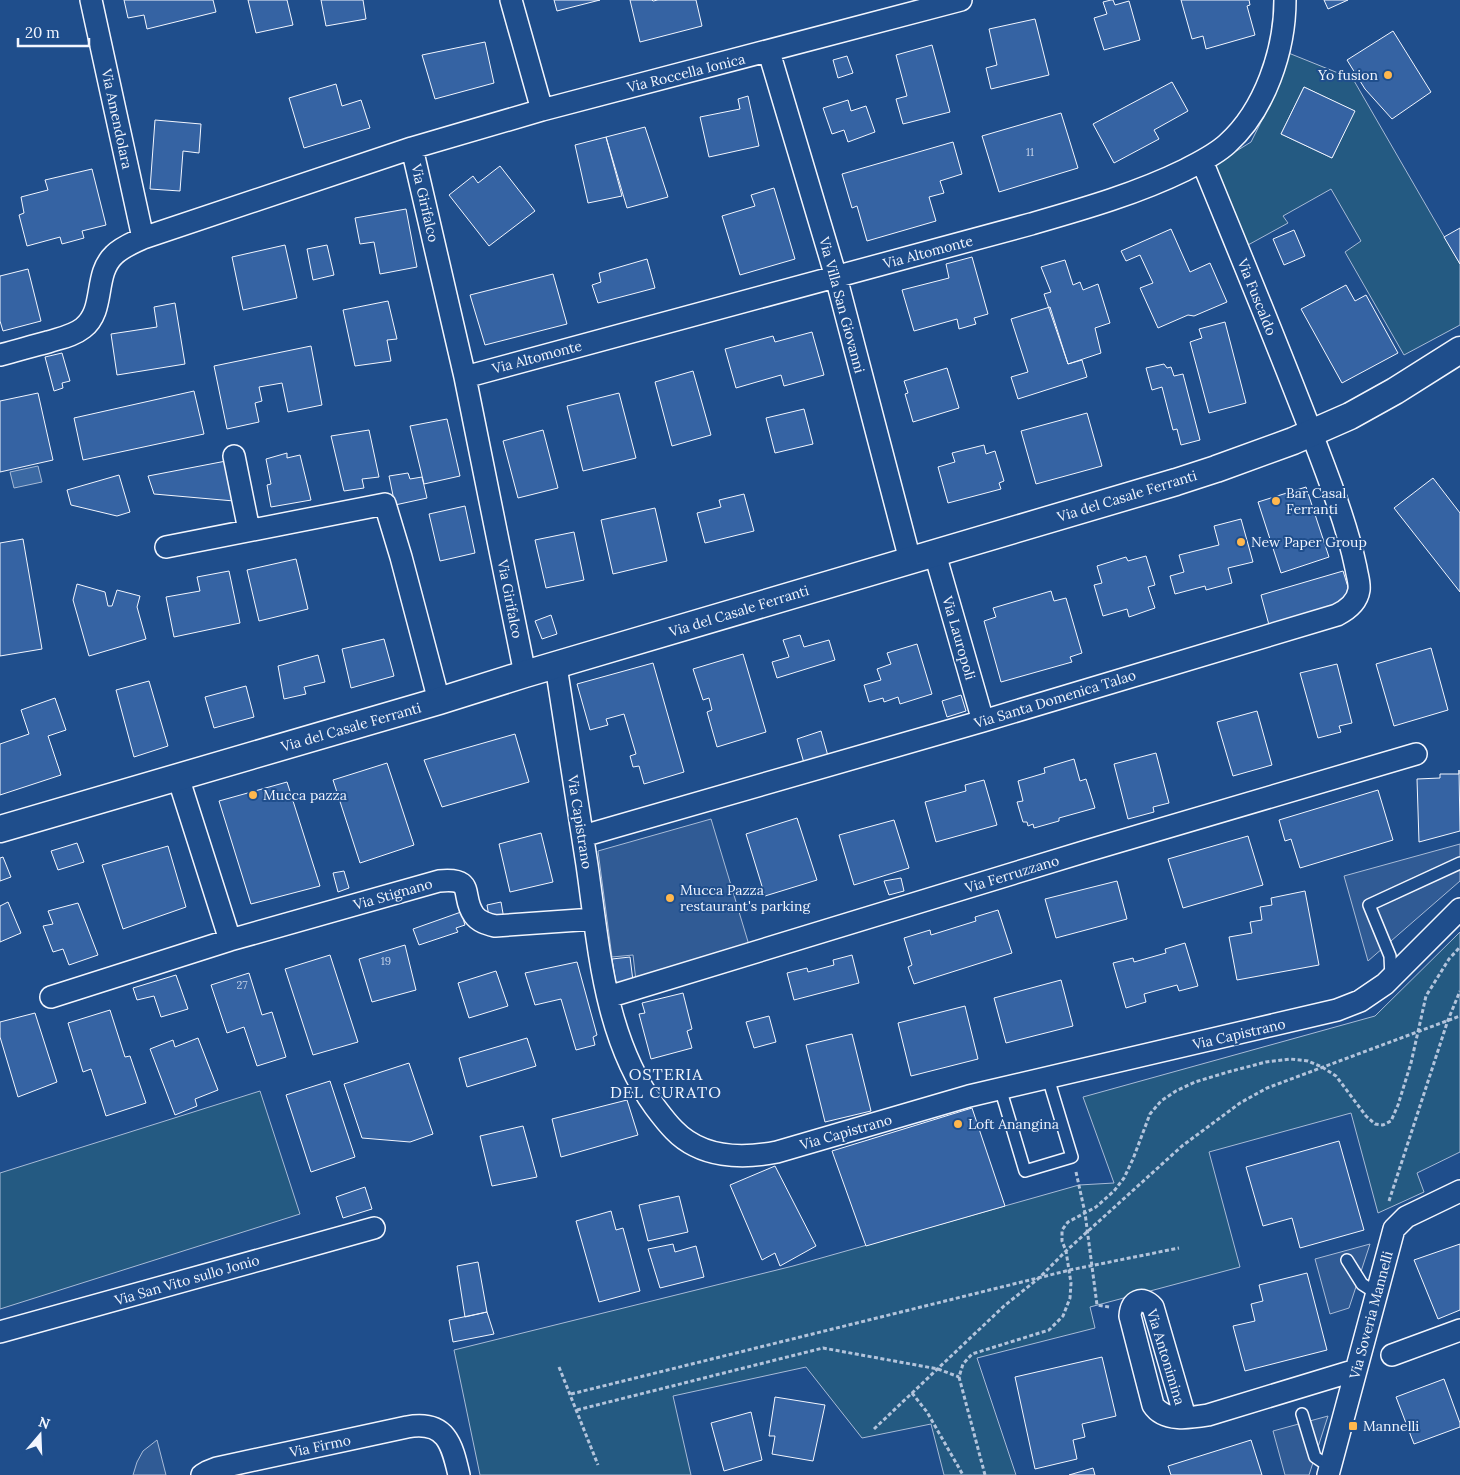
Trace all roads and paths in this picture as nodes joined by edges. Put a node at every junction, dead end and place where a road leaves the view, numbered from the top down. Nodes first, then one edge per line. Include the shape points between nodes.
1 (91, 0) edge
2 (511, 0) edge
3 (961, 0) edge
4 (1285, 0) edge
5 (939, 3) edge
6 (769, 52) junction
7 (542, 110) junction
8 (412, 148) junction
9 (1202, 161) junction
10 (143, 238) junction
11 (836, 277) junction
12 (1460, 350) edge
13 (0, 355) edge
14 (466, 376) junction
15 (1312, 433) junction
16 (234, 456) dead end
17 (250, 530) junction
18 (166, 547) dead end
19 (923, 557) junction
20 (556, 666) junction
21 (525, 674) junction
22 (439, 702) junction
23 (983, 721) junction
24 (1416, 754) dead end
25 (178, 777) junction
26 (0, 829) edge
27 (582, 836) junction
28 (1460, 863) edge
29 (1460, 909) edge
30 (594, 919) junction
31 (230, 940) junction
32 (1460, 947) edge
33 (1391, 978) junction
34 (1460, 991) edge
35 (51, 997) dead end
36 (608, 997) junction
37 (1460, 1016) edge
38 (1448, 1020) junction
39 (1418, 1031) junction
40 (1322, 1067) junction
41 (1048, 1078) junction
42 (1000, 1088) junction
43 (1072, 1157) junction
44 (1460, 1191) edge
45 (1085, 1213) junction
46 (374, 1228) dead end
47 (1394, 1229) junction
48 (1088, 1231) junction
49 (1179, 1248) dead end
50 (1066, 1251) junction
51 (1347, 1260) dead end
52 (1092, 1266) junction
53 (1070, 1270) junction
54 (1039, 1278) junction
55 (1376, 1293) junction
56 (1130, 1311) joint
57 (1460, 1330) edge
58 (0, 1332) edge
59 (1392, 1355) dead end
60 (559, 1367) dead end
61 (938, 1369) junction
62 (1356, 1370) junction
63 (958, 1377) junction
64 (912, 1393) junction
65 (571, 1394) junction
66 (577, 1410) junction
67 (1302, 1414) dead end
68 (874, 1429) dead end
69 (598, 1465) dead end
70 (1329, 1471) edge
71 (202, 1475) edge
72 (459, 1475) edge
73 (963, 1475) edge
74 (985, 1475) edge

1 - 10 street, Via Amendolara
2 - 7 street
3 - 5 street, Via Roccella Ionica
4 - 9 street, Via Altomonte via 1280,46 1268,83 1245,124 1228,144
5 - 6 street, Via Roccella Ionica
6 - 7 street, Via Roccella Ionica
6 - 11 street, Via Villa San Giovanni
7 - 8 street, Via Roccella Ionica
8 - 10 street, Via Girifalco
8 - 14 street, Via Girifalco
9 - 11 street, Via Altomonte via 1168,178 1092,206
9 - 15 street, Via Fuscaldo
10 - 13 street, Via Girifalco via 124,247 109,261 89,323 72,335
11 - 14 street, Via Altomonte
11 - 19 street, Via Villa San Giovanni
12 - 15 street, Via del Casale Ferranti via 1358,412
14 - 21 street, Via Girifalco
15 - 19 street, Via del Casale Ferranti via 1176,482
15 - 23 street, Via Santa Domenica Talao via 1354,560 1359,590 1349,607 1337,614
16 - 17 street
17 - 18 street
17 - 22 street via 385,504
19 - 20 street, Via del Casale Ferranti
19 - 23 street, Via Lauropoli
20 - 21 street, Via del Casale Ferranti
20 - 27 street, Via Capistrano
21 - 22 street, Via del Casale Ferranti
22 - 25 street, Via del Casale Ferranti
23 - 27 street, Via Santa Domenica Talao
24 - 36 street, Via Ferruzzano
25 - 26 street, Via del Casale Ferranti
25 - 31 street
27 - 30 street, Via Capistrano
28 - 33 lane via 1369,905 1390,956
29 - 33 street, Via Capistrano
30 - 31 street, Via Stignano via 495,926 481,922 472,913 462,884 448,880
30 - 36 street, Via Capistrano
31 - 35 street, Via Stignano
32 - 39 path via 1426,996
33 - 41 street, Via Capistrano via 1360,1000 1328,1013
34 - 38 path
36 - 42 street, Via Capistrano via 629,1063 656,1108 674,1131 686,1140 707,1151 724,1155 752,1156 777,1152
37 - 38 path
38 - 39 path
38 - 47 path via 1386,1209
39 - 40 path
39 - 40 path via 1398,1105 1391,1121 1383,1125 1375,1124 1366,1116 1336,1076
40 - 45 path via 1290,1059 1266,1062 1195,1082 1176,1091 1150,1114 1124,1178 1114,1191
40 - 48 path via 1267,1088 1240,1103 1182,1146
41 - 42 street, Via Capistrano
41 - 43 lane
42 - 43 lane via 1025,1171
43 - 45 path
44 - 47 street via 1406,1217
45 - 48 path
45 - 50 path via 1068,1222 1062,1230
46 - 58 street, Via San Vito sullo Jonio
47 - 55 street, Via Soveria Mannelli
48 - 50 path
48 - 52 path
49 - 52 path
50 - 53 path
50 - 54 path
51 - 55 lane via 1362,1284
52 - 53 path
52 - 56 path via 1097,1305
53 - 54 path
53 - 63 path via 1070,1298 1063,1316 1049,1330 972,1354
54 - 61 path via 1004,1306
54 - 65 path
55 - 62 street, Via Soveria Mannelli
56 - 62 street, Via Antonimina via 1132,1305 1139,1301 1153,1307 1185,1417 1208,1415
57 - 59 street
60 - 65 path
61 - 63 path
61 - 64 path
61 - 66 path via 823,1348
62 - 70 street, Via Soveria Mannelli
63 - 74 path
64 - 68 path
64 - 73 path via 927,1412
65 - 66 path
66 - 69 path
67 - 70 lane via 1315,1456
71 - 72 street, Via Firmo via 217,1468 421,1425 438,1430 445,1436 452,1448

